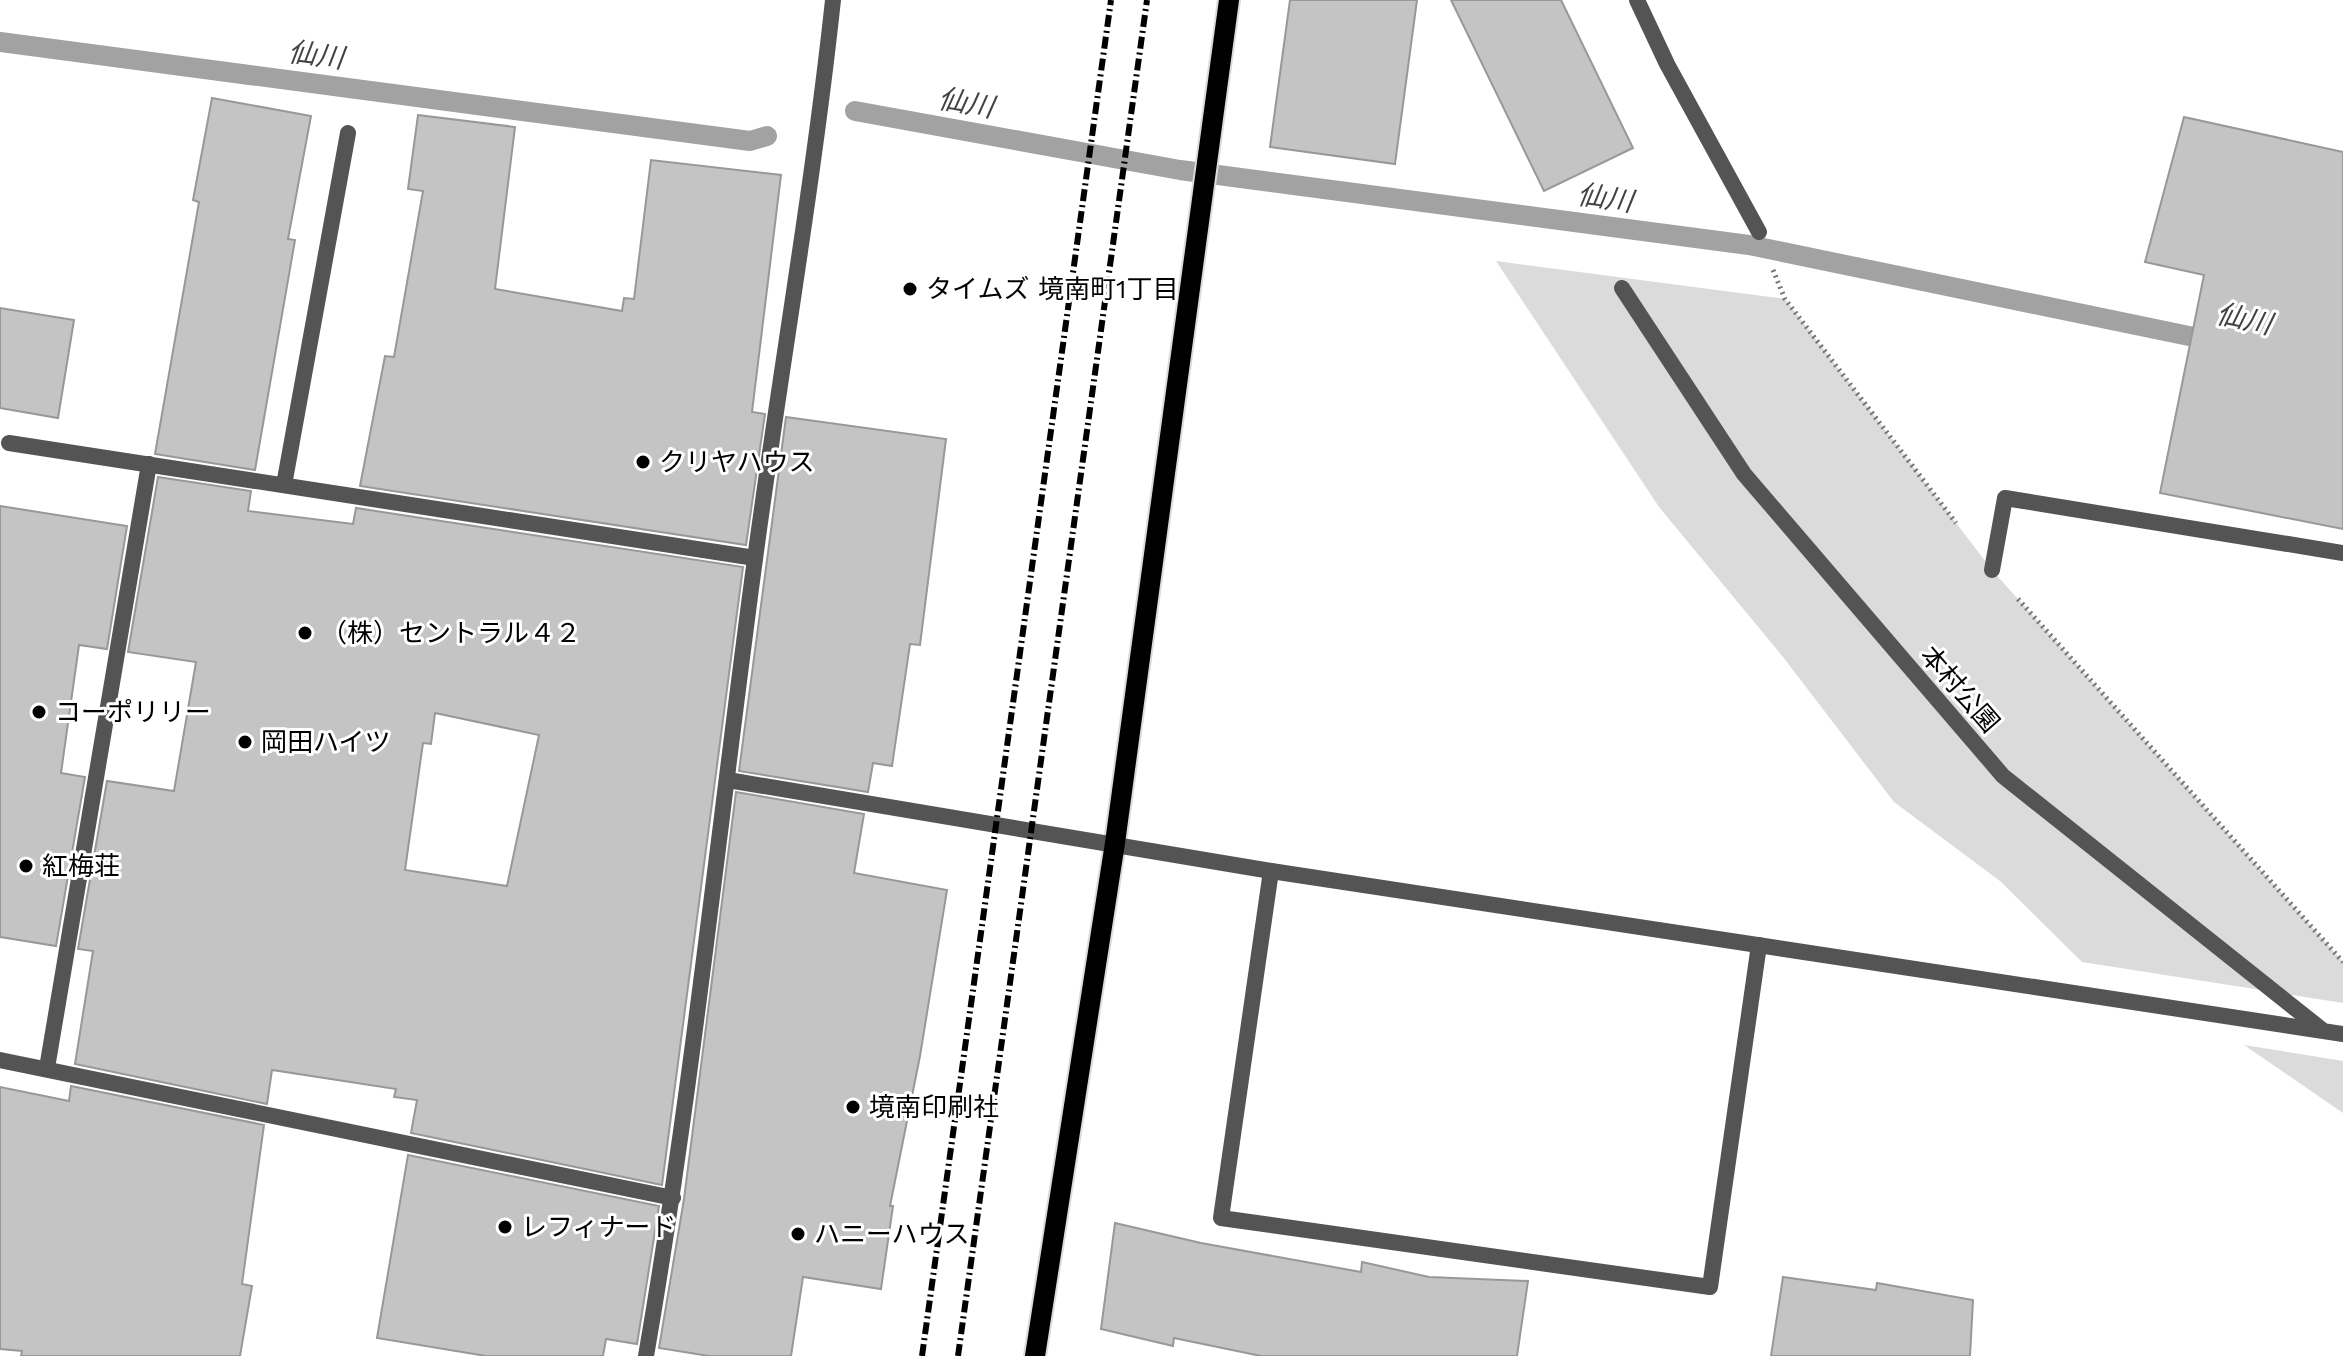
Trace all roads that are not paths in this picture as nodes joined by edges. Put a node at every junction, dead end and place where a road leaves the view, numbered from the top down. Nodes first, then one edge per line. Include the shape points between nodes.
1 (833, 0) edge
2 (1229, 0) edge
3 (1637, 0) edge
4 (348, 133) dead end
5 (1759, 232) dead end
6 (1622, 288) dead end
7 (4, 442) edge
8 (149, 464) junction
9 (284, 485) junction
10 (2343, 553) edge
11 (755, 558) junction
12 (1992, 570) road end
13 (728, 780) junction
14 (1115, 843) junction
15 (1271, 871) junction
16 (1759, 945) junction
17 (2323, 1031) junction
18 (2343, 1034) edge
19 (2343, 1042) edge
20 (0, 1060) edge
21 (47, 1068) junction
22 (673, 1198) junction
23 (646, 1356) edge
24 (1035, 1356) edge

1 - 11 street via 817,151
2 - 14 main road
3 - 5 street
4 - 9 street
6 - 17 street, 本村公園 via 1744,474 2003,776
7 - 8 street
8 - 9 street
8 - 21 street
9 - 11 street
10 - 12 street via 2005,498
11 - 13 street
13 - 14 street
13 - 22 street
14 - 15 street
14 - 24 main road
15 - 16 street
15 - 16 street via 1221,1218 1710,1287
16 - 17 street
17 - 18 street
17 - 19 street, 本村公園
20 - 21 street
21 - 22 street
22 - 23 street

